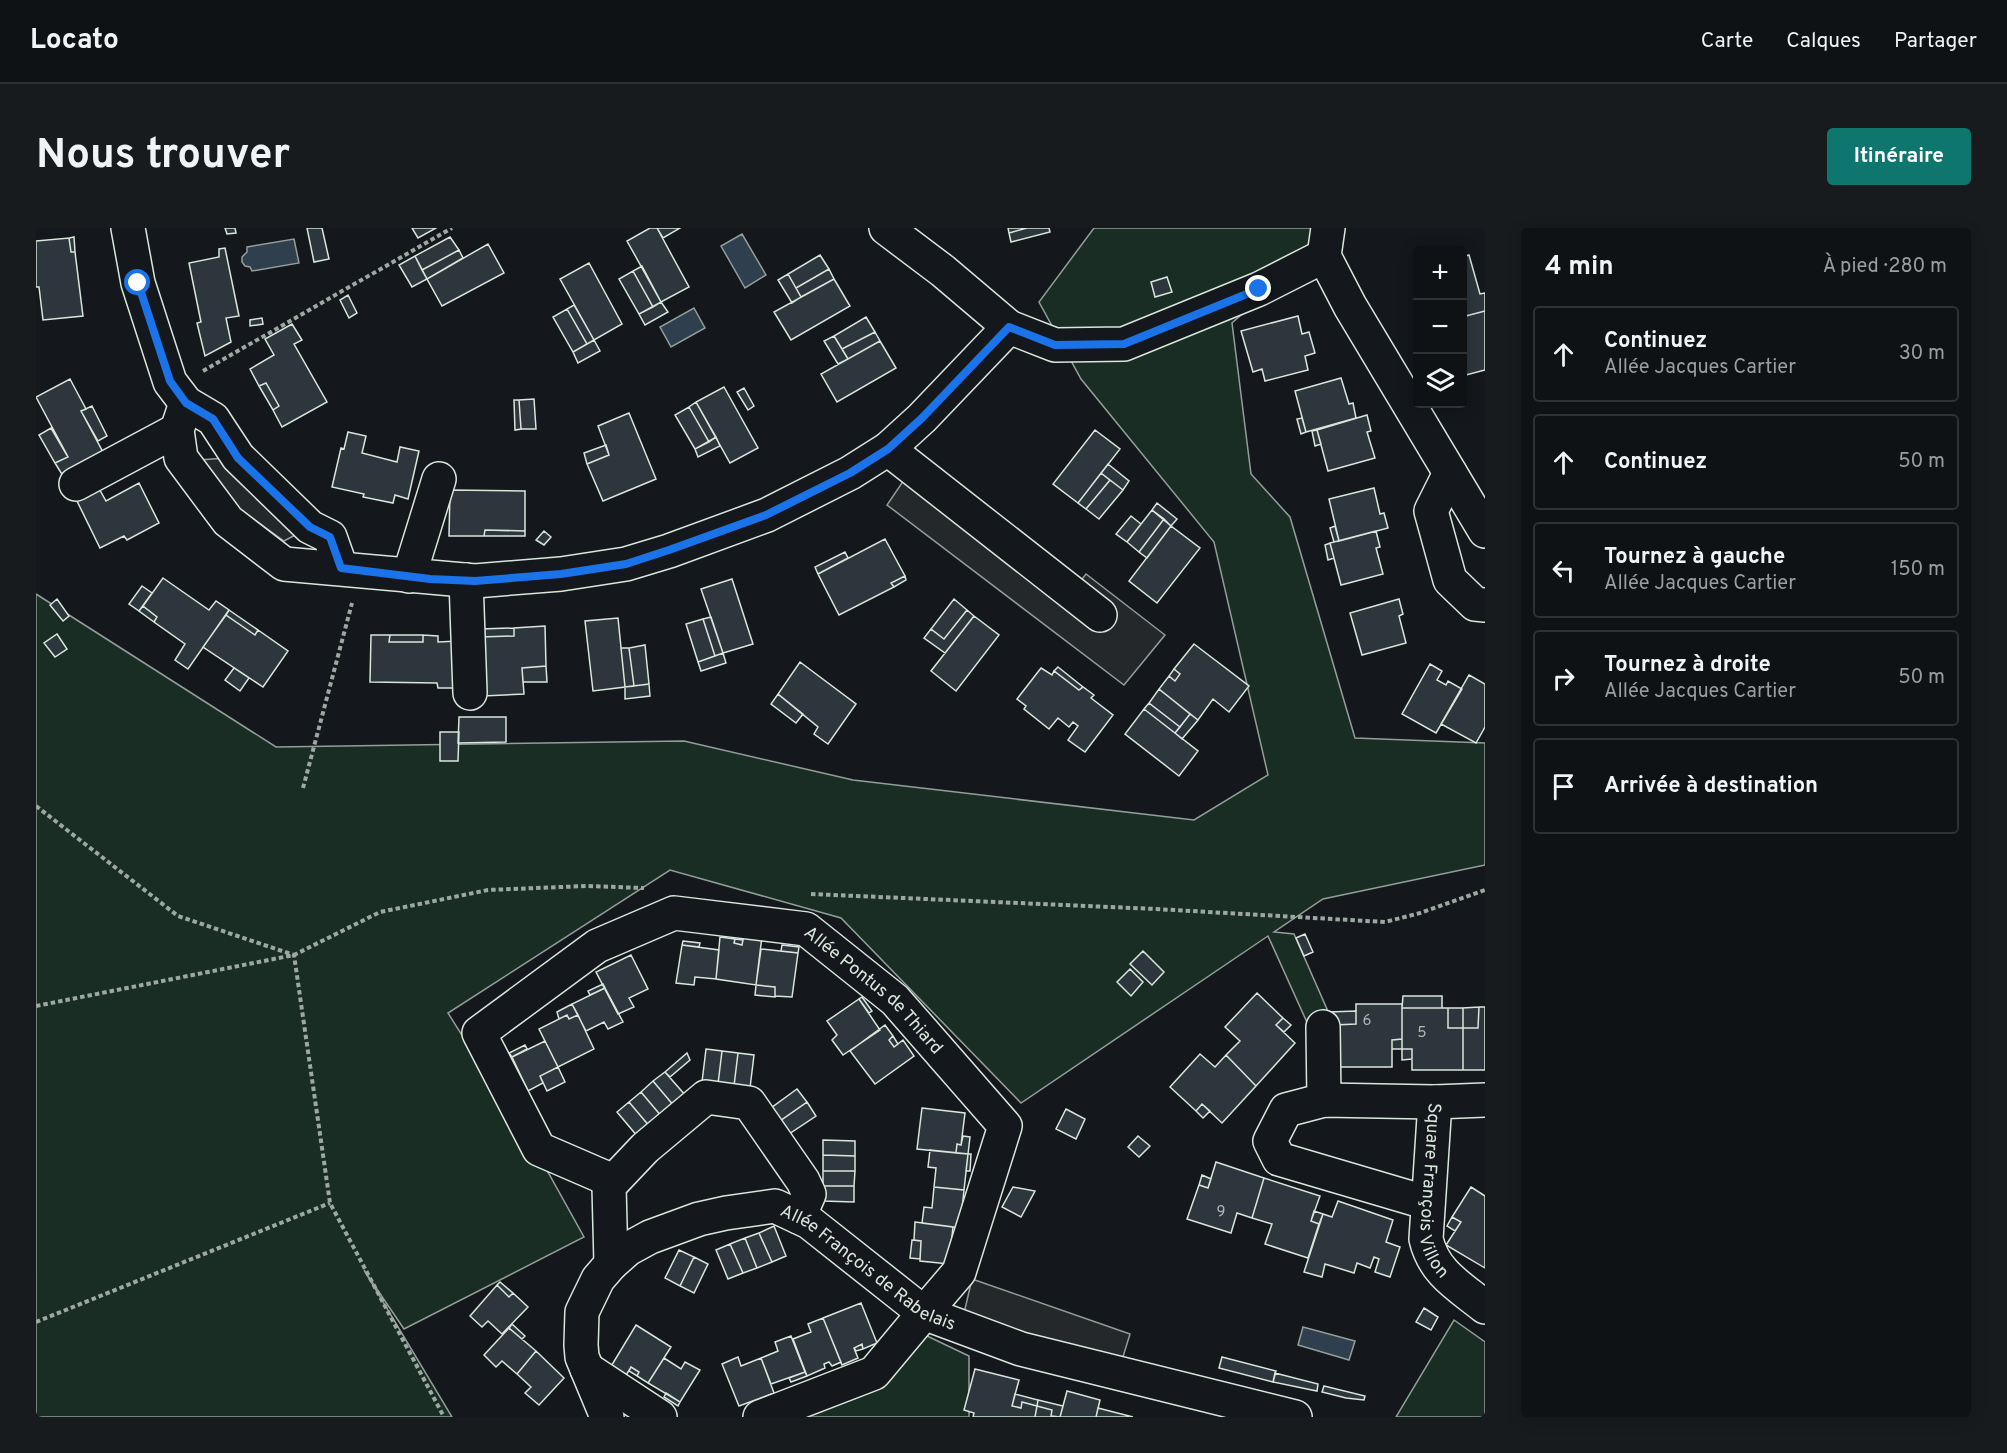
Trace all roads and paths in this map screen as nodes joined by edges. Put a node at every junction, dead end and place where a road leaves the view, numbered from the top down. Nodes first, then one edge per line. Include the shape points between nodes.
1 (128, 228) edge
2 (452, 228) edge
3 (886, 228) edge
4 (1326, 242) edge
5 (1009, 327) junction
6 (179, 407) junction
7 (888, 449) junction
8 (1449, 473) junction
9 (439, 479) dead end
10 (76, 484) dead end
11 (1485, 531) edge
12 (351, 569) junction
13 (409, 576) junction
14 (466, 580) junction
15 (1485, 605) edge
16 (1101, 615) dead end
17 (470, 693) dead end
18 (303, 788) dead end
19 (36, 806) edge
20 (645, 888) dead end
21 (1485, 890) edge
22 (810, 894) dead end
23 (294, 955) junction
24 (36, 1006) edge
25 (1323, 1027) dead end
26 (1324, 1100) junction
27 (1485, 1100) edge
28 (1424, 1101) junction
29 (613, 1181) junction
30 (330, 1203) junction
31 (1428, 1203) junction
32 (799, 1217) junction
33 (611, 1264) junction
34 (1485, 1307) edge
35 (924, 1313) junction
36 (36, 1322) edge
37 (587, 1369) junction
38 (444, 1417) edge
39 (607, 1417) edge
40 (660, 1417) edge
41 (760, 1417) edge
42 (1295, 1417) edge

1 - 6 street via 138,283
2 - 6 path
3 - 5 street
4 - 5 street via 1259,289 1124,344 1055,345
4 - 8 street via 1350,306
5 - 7 street
6 - 10 street
6 - 12 street via 213,419 238,458 310,527 330,537
6 - 12 street via 181,458 228,521 284,564
7 - 14 street via 850,473 766,515 626,564 561,574
7 - 16 street
8 - 11 street
8 - 15 street via 1431,511 1450,580 1475,604
9 - 13 street
12 - 13 street
12 - 18 path
13 - 14 street
14 - 17 street
19 - 23 path via 178,916
20 - 23 path via 488,890 380,912
21 - 22 path via 1385,922
23 - 24 path
23 - 30 path
25 - 26 street
26 - 28 street
26 - 31 street via 1286,1110 1270,1141 1279,1159
27 - 28 street, Square François Villon
28 - 31 street, Square François Villon
29 - 32 street via 706,1096 749,1103 803,1180 809,1194
29 - 33 street via 609,1186
29 - 35 street, Allée Pontus de Thiard via 539,1149 479,1033 597,946 674,913 806,928 895,1000 1005,1126 959,1272
30 - 36 path
30 - 38 path
31 - 34 street, Square François Villon via 1426,1239 1430,1255 1438,1268
32 - 33 street, Allée François de Rabelais via 776,1206 699,1219 650,1237
32 - 35 street, Allée François de Rabelais
33 - 37 street, Allée François de Rabelais via 598,1279 582,1312 582,1357
35 - 41 street, Allée Pontus de Thiard via 874,1372
35 - 42 street, Allée François de Rabelais via 1021,1349
37 - 39 street, Allée François de Rabelais
37 - 40 street

